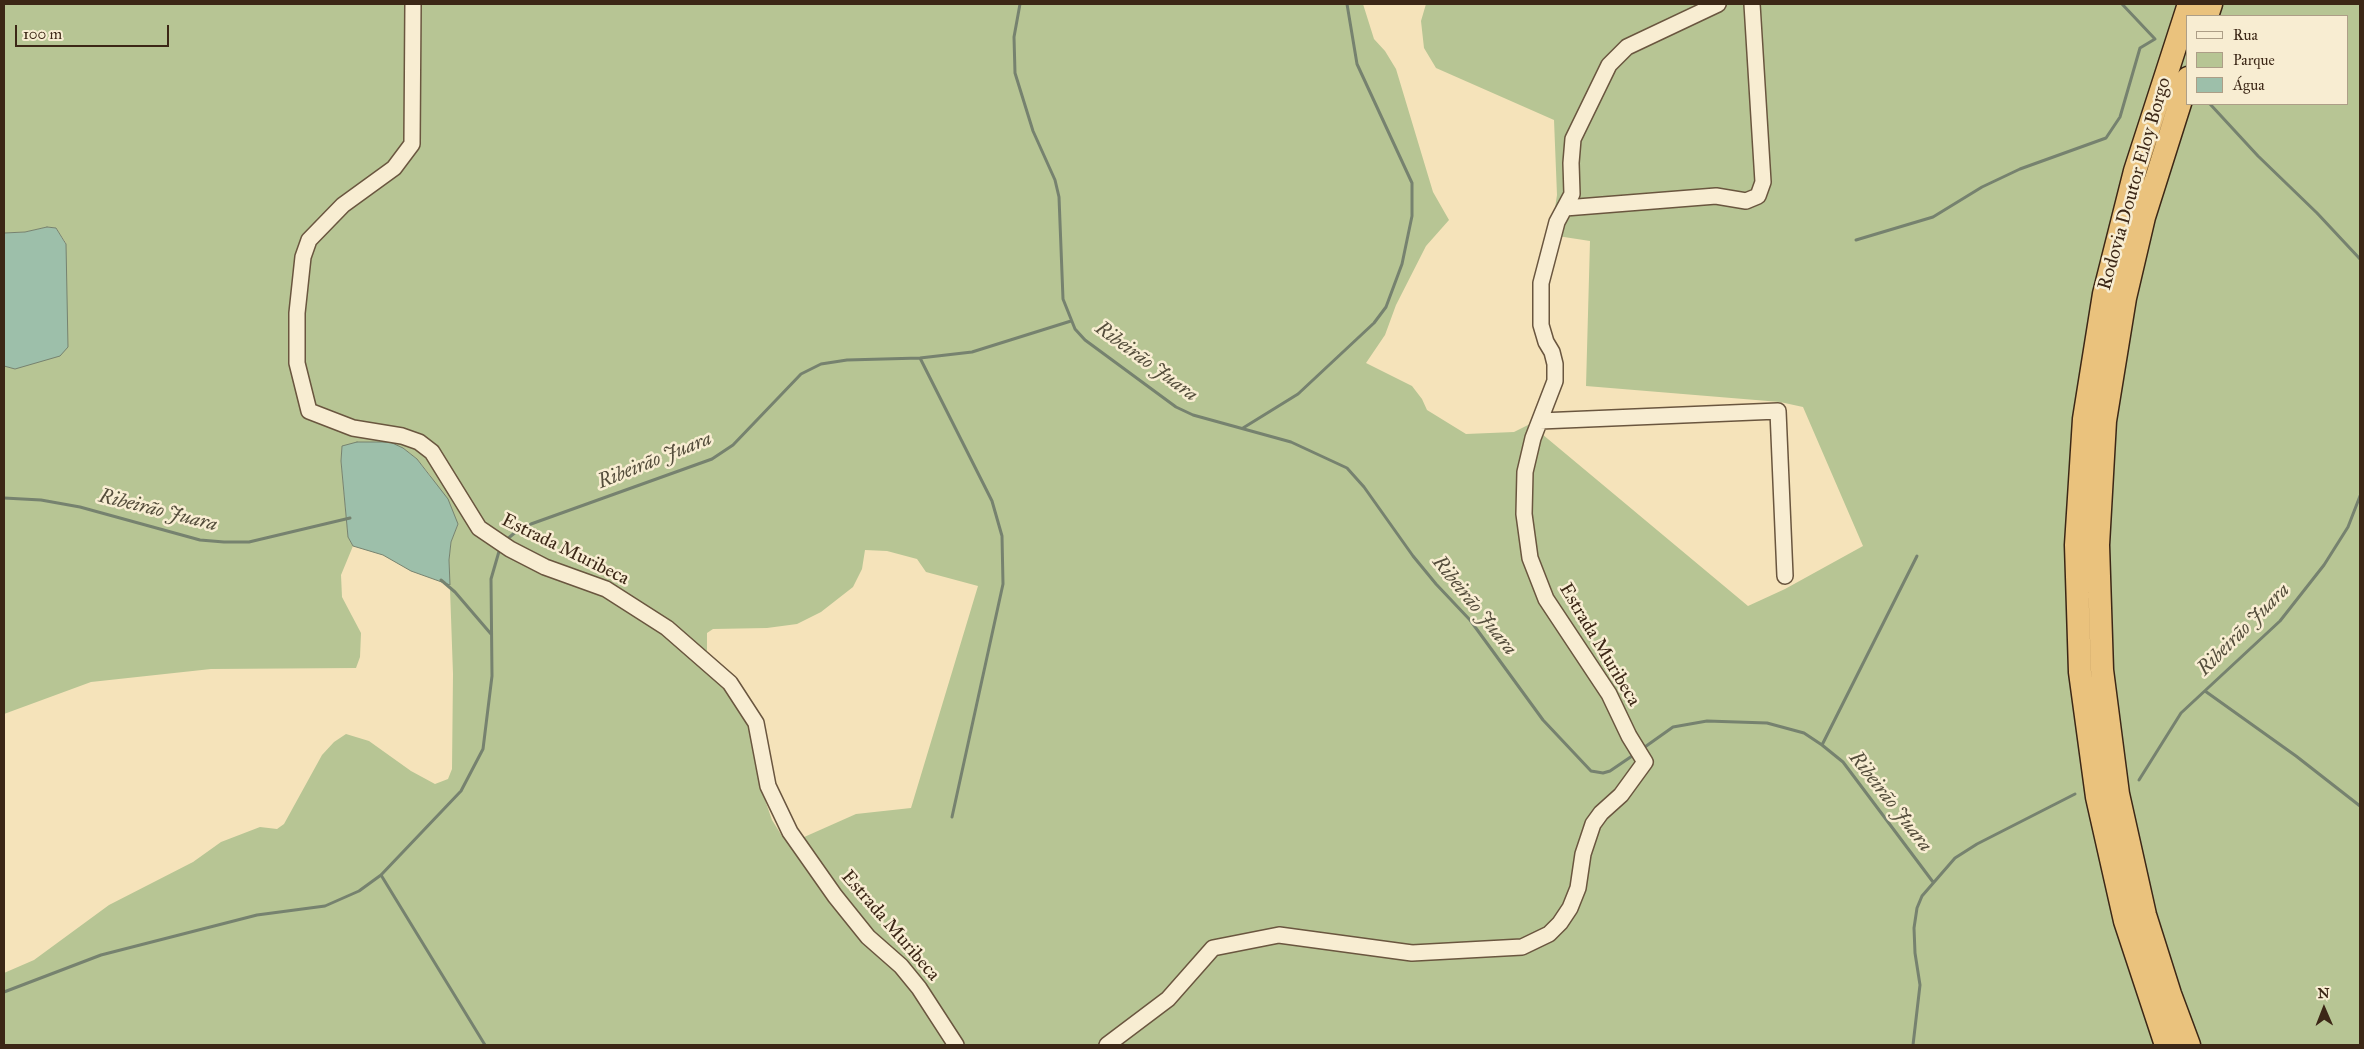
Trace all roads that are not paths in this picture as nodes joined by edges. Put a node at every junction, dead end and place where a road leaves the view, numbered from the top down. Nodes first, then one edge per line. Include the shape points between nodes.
1 (413, 4) edge
2 (1718, 4) edge
3 (1752, 4) edge
4 (2189, 4) edge
5 (2186, 84) edge
6 (1565, 208) junction
7 (1540, 421) junction
8 (1785, 576) dead end
9 (956, 1045) edge
10 (1107, 1045) edge
11 (2166, 1045) edge
12 (2189, 1045) edge

1 - 9 street, Estrada Muribeca via 412,144 394,168 343,205 309,240 303,257 297,313 297,362 309,411 352,428 419,442 432,452 479,528 510,550 545,567 606,589 667,628 730,683 756,722 768,786 790,832 868,937 901,966 919,988
2 - 6 street, Estrada Muribeca via 1627,47 1608,65 1573,139 1570,163 1572,194
3 - 6 street via 1763,182 1758,196 1746,201 1716,196
4 - 11 highway, Rodovia Doutor Eloy Borgo via 2123,212 2104,294 2084,419 2076,545 2080,672 2098,806 2125,921
5 - 12 highway, Rodovia Doutor Eloy Borgo via 2144,217 2117,339 2101,462 2098,554 2102,670 2118,794 2145,915
6 - 7 street, Estrada Muribeca via 1557,222 1541,283 1541,325 1554,358 1555,381
7 - 8 street via 1778,411
7 - 10 street, Estrada Muribeca via 1528,454 1523,492 1530,558 1556,616 1605,686 1645,762 1621,795 1593,824 1583,854 1578,888 1560,923 1549,934 1522,947 1412,953 1279,936 1213,948 1168,999

